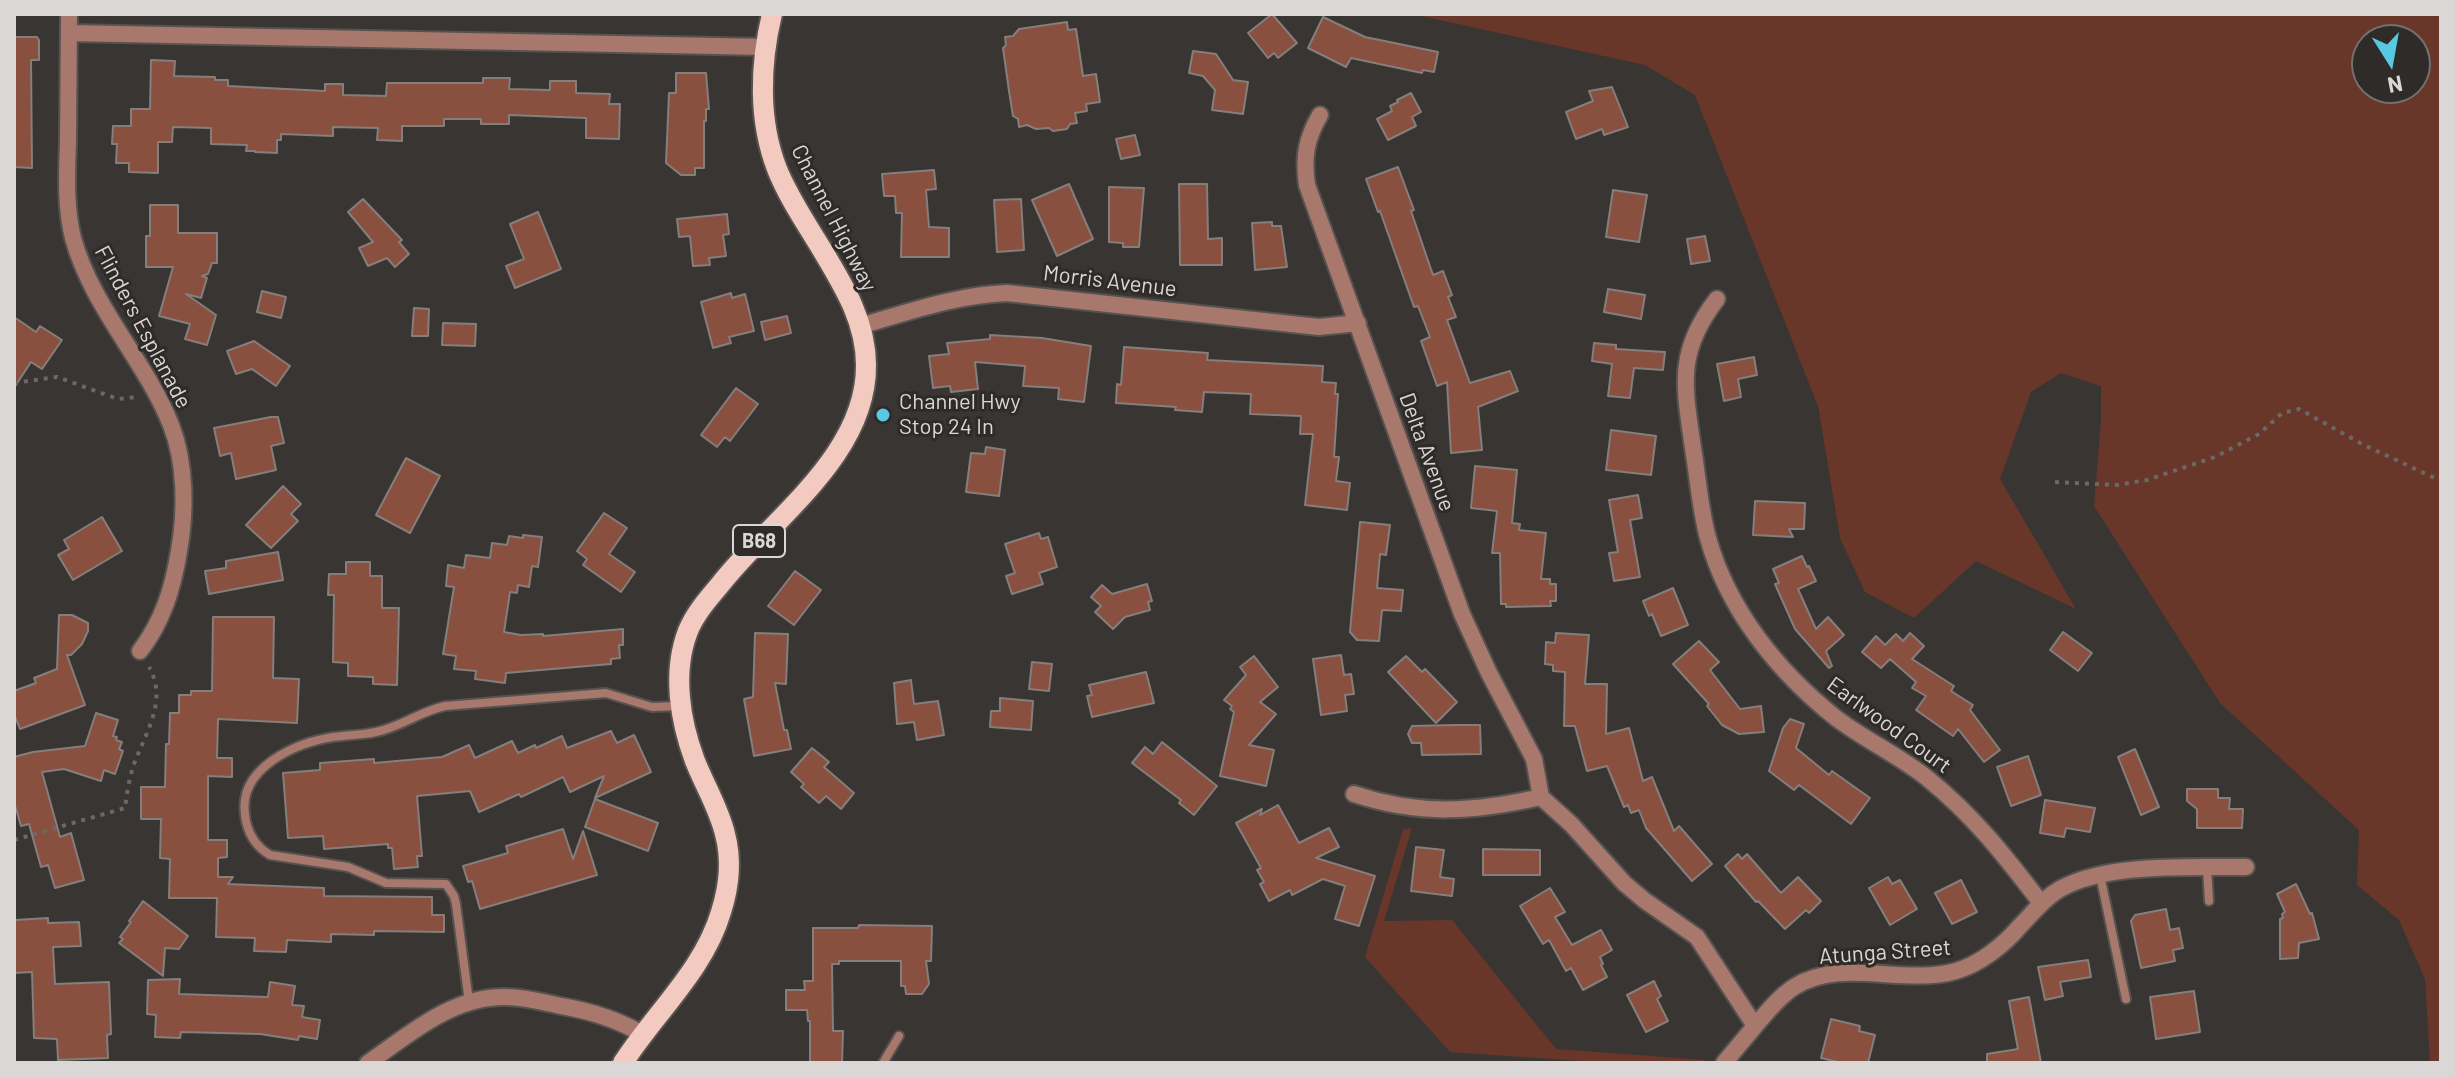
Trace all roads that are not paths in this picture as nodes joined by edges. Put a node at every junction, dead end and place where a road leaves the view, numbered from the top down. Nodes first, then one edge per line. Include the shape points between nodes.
1 (69, 14) edge
2 (772, 14) edge
3 (69, 33) junction
4 (765, 47) junction
5 (1320, 115) dead end
6 (1717, 299) dead end
7 (1358, 323) junction
8 (860, 326) junction
9 (140, 651) road end
10 (681, 706) junction
11 (1354, 794) dead end
12 (1541, 797) junction
13 (2246, 867) dead end
14 (2207, 868) junction
15 (2100, 874) junction
16 (2209, 901) dead end
17 (2041, 903) junction
18 (2126, 999) dead end
19 (469, 1002) junction
20 (1755, 1026) junction
21 (642, 1034) junction
22 (899, 1036) dead end
23 (368, 1063) edge
24 (623, 1063) edge
25 (883, 1063) edge
26 (1724, 1063) edge

1 - 3 street, Flinders Esplanade
2 - 4 main road, Channel Highway / B68
3 - 4 street
3 - 9 street, Flinders Esplanade via 71,229 97,297 172,427 181,467 182,537 169,598
4 - 8 main road, Channel Highway / B68 via 764,109 777,169 846,288
5 - 7 street, Delta Avenue via 1306,144 1307,185
6 - 17 street, Earlwood Court via 1697,329 1685,378 1705,524 1732,596 1765,648 1797,683 1968,814
7 - 8 street, Morris Avenue via 1319,327 1007,293 944,302
7 - 12 street, Delta Avenue via 1462,614 1534,759
8 - 10 main road, Channel Highway / B68 via 867,365 857,417 818,477 698,613 680,665
10 - 19 lane via 652,707 606,693 445,706 375,733 313,742 255,775 245,796 245,817 252,837 270,855 348,867 386,883 446,884 451,889
10 - 21 main road, Channel Highway / B68 via 695,760 726,835 728,882 708,944
11 - 12 street via 1422,809 1496,807
12 - 20 street via 1624,883 1697,937
13 - 14 street, Atunga Street
14 - 15 street, Atunga Street
14 - 16 lane
15 - 17 street, Atunga Street via 2060,889
15 - 18 lane
17 - 20 street, Atunga Street via 2005,941 1959,970 1810,979 1781,997
19 - 21 street via 528,999 582,1010
19 - 23 street via 430,1020
20 - 26 street
21 - 24 main road, Channel Highway / B68
22 - 25 lane

